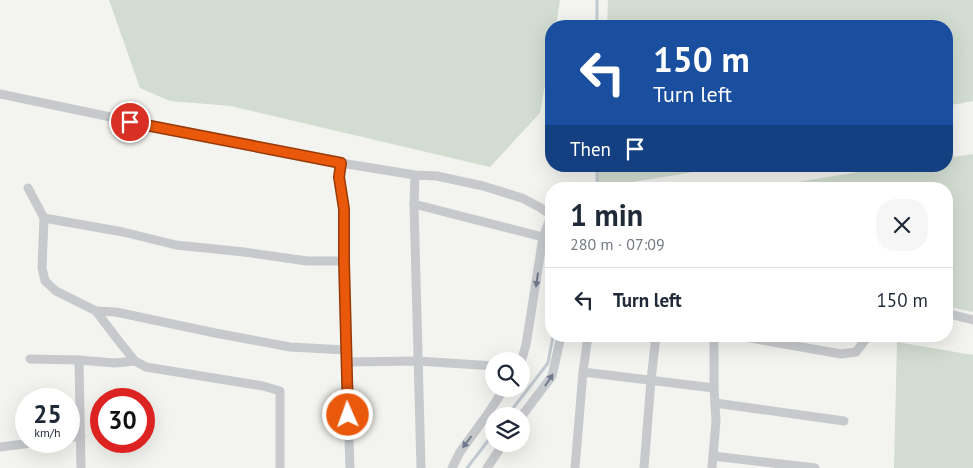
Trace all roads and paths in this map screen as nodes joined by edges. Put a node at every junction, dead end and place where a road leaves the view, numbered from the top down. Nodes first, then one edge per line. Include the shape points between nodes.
1 (0, 94) edge
2 (341, 163) junction
3 (415, 175) junction
4 (28, 188) dead end
5 (414, 204) junction
6 (545, 211) edge
7 (44, 218) junction
8 (545, 232) edge
9 (543, 237) junction
10 (344, 261) junction
11 (96, 311) junction
12 (953, 315) edge
13 (973, 320) edge
14 (560, 342) edge
15 (587, 342) edge
16 (655, 342) edge
17 (714, 342) edge
18 (773, 342) edge
19 (864, 342) edge
20 (346, 350) junction
21 (524, 352) edge
22 (30, 359) dead end
23 (79, 360) junction
24 (135, 361) junction
25 (418, 361) junction
26 (346, 362) junction
27 (485, 365) edge
28 (583, 372) junction
29 (651, 380) junction
30 (714, 388) junction
31 (499, 397) edge
32 (715, 403) junction
33 (529, 407) edge
34 (844, 421) dead end
35 (81, 437) joint
36 (15, 445) edge
37 (0, 447) edge
38 (498, 452) edge
39 (713, 456) junction
40 (81, 468) edge
41 (280, 468) edge
42 (350, 468) edge
43 (421, 468) edge
44 (452, 468) edge
45 (487, 468) edge
46 (575, 468) edge
47 (644, 468) edge
48 (712, 468) edge
49 (815, 468) edge

1 - 2 street
2 - 3 street
2 - 10 street
3 - 5 street
3 - 6 street via 438,176 483,186 522,198
4 - 7 street
5 - 9 street
5 - 25 street
7 - 10 street via 123,232 176,246 307,261
7 - 11 street via 42,268 45,281 56,291
8 - 9 street
9 -> 21 street
10 - 20 street
11 - 20 street via 116,312 290,347
11 - 24 street
12 - 13 street
33 -> 14 street via 552,376
15 - 28 street
16 - 29 street
17 - 30 street
18 - 19 street via 841,354 856,352
20 - 26 street
22 - 23 street
23 - 24 street via 115,364
23 - 35 street
24 - 41 street via 146,367 263,386 280,392
25 - 26 street
25 - 27 street
25 - 43 street
26 - 42 street
28 - 29 street
28 - 46 street
29 - 30 street
29 - 47 street
30 - 32 street
31 -> 44 street
32 - 34 street
32 - 39 street
35 - 40 street
36 - 37 street
38 - 45 street
39 - 48 street
39 - 49 street

